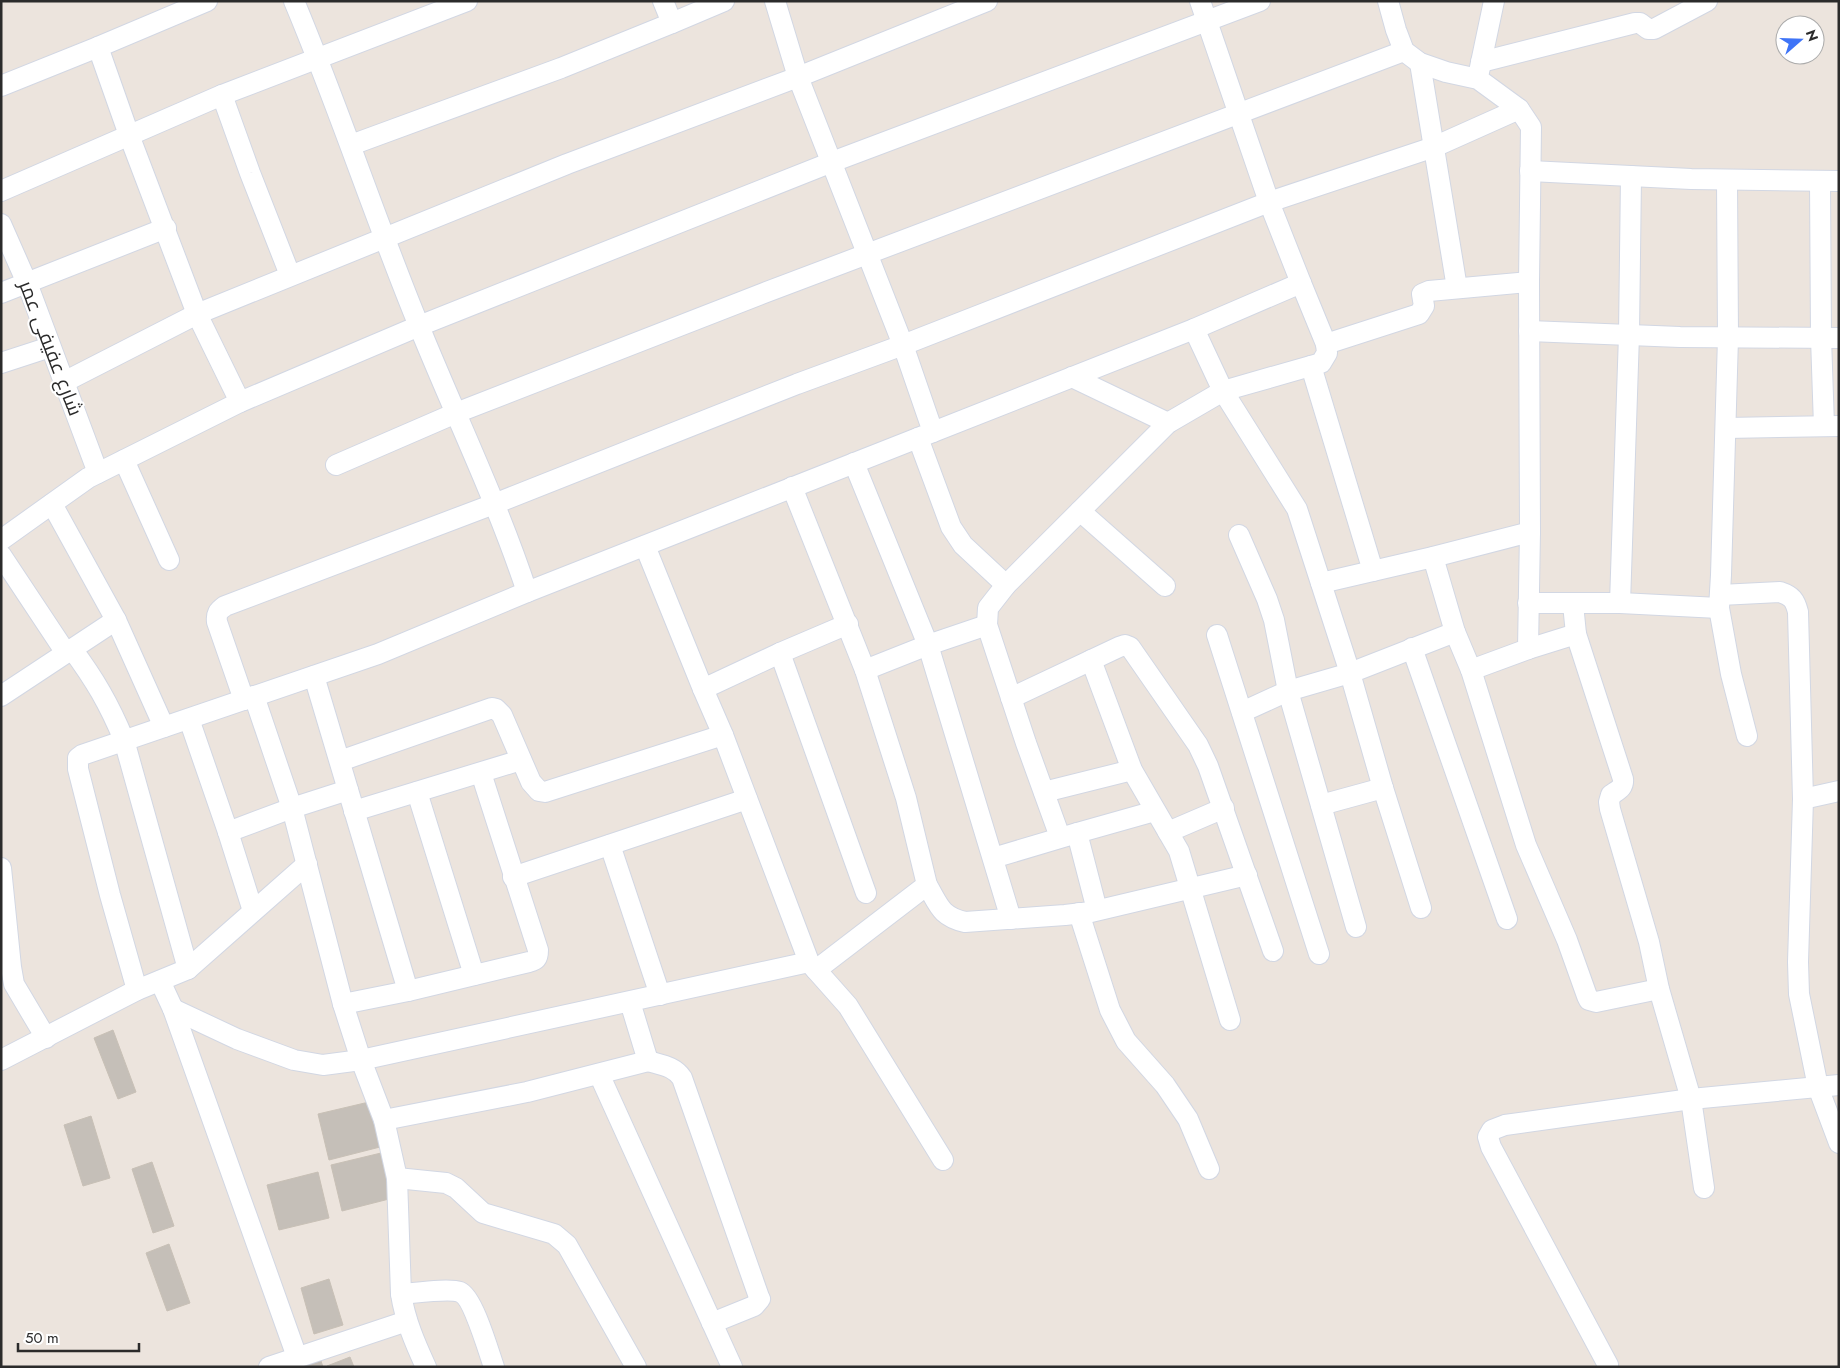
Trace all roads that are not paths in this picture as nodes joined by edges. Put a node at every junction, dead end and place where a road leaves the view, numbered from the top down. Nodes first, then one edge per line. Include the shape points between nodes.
1 (207, 1) edge
2 (294, 1) edge
3 (467, 1) edge
4 (663, 1) edge
5 (724, 1) edge
6 (774, 1) edge
7 (987, 1) edge
8 (1200, 1) edge
9 (1260, 1) edge
10 (1388, 1) edge
11 (1494, 1) edge
12 (1707, 1) edge
13 (1207, 22) junction
14 (672, 23) junction
15 (98, 47) junction
16 (1412, 57) junction
17 (318, 58) junction
18 (1479, 70) junction
19 (798, 77) junction
20 (1, 86) edge
21 (222, 95) junction
22 (1519, 109) junction
23 (1238, 113) junction
24 (129, 135) junction
25 (351, 145) junction
26 (1434, 148) junction
27 (832, 162) junction
28 (1530, 171) junction
29 (1631, 176) junction
30 (1727, 180) junction
31 (1829, 181) edge
32 (1, 191) edge
33 (1268, 202) junction
34 (1, 224) edge
35 (166, 228) junction
36 (385, 237) junction
37 (866, 254) junction
38 (290, 276) junction
39 (1528, 282) junction
40 (27, 283) junction
41 (1301, 284) junction
42 (1457, 288) junction
43 (1, 293) edge
44 (197, 314) junction
45 (419, 326) junction
46 (1194, 329) junction
47 (1529, 332) junction
48 (1629, 336) junction
49 (1728, 338) junction
50 (1830, 338) edge
51 (1326, 344) junction
52 (903, 345) junction
53 (50, 346) junction
54 (1, 363) edge
55 (1311, 366) junction
56 (1072, 378) junction
57 (64, 382) junction
58 (1223, 391) junction
59 (240, 402) junction
60 (456, 413) junction
61 (1168, 422) junction
62 (1831, 426) edge
63 (1726, 428) junction
64 (925, 435) junction
65 (124, 460) junction
66 (854, 463) junction
67 (336, 465) dead end
68 (98, 473) junction
69 (792, 487) junction
70 (52, 504) junction
71 (494, 504) junction
72 (1080, 511) junction
73 (1530, 532) junction
74 (1239, 535) dead end
75 (1, 540) edge
76 (644, 546) junction
77 (1, 555) edge
78 (1433, 557) junction
79 (168, 560) dead end
80 (1373, 571) junction
81 (1321, 583) junction
82 (1006, 585) junction
83 (1165, 586) dead end
84 (527, 592) junction
85 (1719, 601) junction
86 (1528, 603) junction
87 (1620, 603) junction
88 (1572, 604) junction
89 (116, 620) junction
90 (848, 624) junction
91 (987, 624) junction
92 (1455, 632) junction
93 (1576, 634) junction
94 (1217, 635) dead end
95 (928, 645) junction
96 (1412, 648) junction
97 (1528, 649) junction
98 (69, 651) junction
99 (780, 653) junction
100 (1091, 660) junction
101 (865, 670) junction
102 (1471, 670) junction
103 (1350, 673) junction
104 (314, 676) junction
105 (703, 689) junction
106 (1288, 691) junction
107 (1, 696) edge
108 (249, 698) junction
109 (1011, 698) junction
110 (1242, 712) junction
111 (189, 719) junction
112 (164, 727) junction
113 (723, 735) junction
114 (1747, 736) dead end
115 (124, 740) junction
116 (521, 760) junction
117 (340, 761) junction
118 (1132, 770) junction
119 (481, 773) junction
120 (1383, 788) junction
121 (348, 790) junction
122 (1839, 791) edge
123 (417, 792) junction
124 (1044, 792) junction
125 (747, 799) junction
126 (1804, 800) junction
127 (1321, 805) junction
128 (292, 808) junction
129 (1224, 808) junction
130 (354, 811) junction
131 (1155, 811) junction
132 (228, 832) junction
133 (1168, 832) junction
134 (1069, 835) junction
135 (610, 845) junction
136 (993, 858) junction
137 (307, 864) junction
138 (1, 868) edge
139 (1247, 875) junction
140 (513, 876) junction
141 (926, 885) junction
142 (1189, 889) junction
143 (2, 892) edge
144 (866, 894) dead end
145 (1421, 908) dead end
146 (253, 911) junction
147 (1088, 912) junction
148 (1011, 919) junction
149 (1507, 920) dead end
150 (1356, 927) dead end
151 (1273, 952) dead end
152 (1320, 954) dead end
153 (812, 966) junction
154 (188, 969) junction
155 (474, 975) junction
156 (160, 981) junction
157 (1659, 989) junction
158 (137, 990) junction
159 (408, 991) junction
160 (660, 995) junction
161 (630, 1002) junction
162 (344, 1004) junction
163 (173, 1009) junction
164 (1230, 1020) dead end
165 (46, 1038) junction
166 (1, 1060) edge
167 (361, 1060) junction
168 (648, 1061) junction
169 (599, 1074) junction
170 (1839, 1085) edge
171 (1818, 1087) junction
172 (1691, 1099) junction
173 (384, 1120) junction
174 (1839, 1143) edge
175 (943, 1160) dead end
176 (1209, 1168) dead end
177 (396, 1178) junction
178 (1704, 1188) dead end
179 (401, 1294) junction
180 (407, 1321) junction
181 (712, 1323) junction
182 (298, 1357) junction
183 (1608, 1365) dead end
184 (269, 1367) edge
185 (426, 1367) edge
186 (494, 1367) edge
187 (636, 1367) edge
188 (732, 1367) edge

1 - 15 street
2 - 17 street
3 - 17 street
4 - 14 street
5 - 14 street
6 - 19 street
7 - 19 street
8 - 13 street
9 - 13 street
10 - 16 street via 1396,30
11 - 18 street
12 - 18 street via 1654,29 1635,23
13 - 23 street
13 - 27 street
14 - 25 street via 561,68
15 - 20 street
15 - 24 street
16 - 18 street via 1446,72
16 - 23 street
16 - 26 street
17 - 21 street
17 - 25 street
18 - 22 street
19 - 27 street
19 - 36 street
21 - 24 street
21 - 38 street
22 - 26 street
22 - 28 street via 1531,127
23 - 33 street
23 - 37 street
24 - 32 street
24 - 35 street
25 - 36 street
26 - 33 street
26 - 42 street
27 - 37 street
27 - 45 street
28 - 29 street
28 - 39 street
29 - 30 street
29 - 48 street
30 - 31 street
30 - 49 street
31 - 50 street
33 - 41 street
33 - 52 street
34 - 40 street, شارع عفيفى عمر
35 - 40 street
35 - 44 street
36 - 38 street
36 - 45 street
37 - 52 street
37 - 60 street
38 - 44 street
39 - 42 street
39 - 47 street
40 - 43 street
40 - 53 street, شارع عفيفى عمر
41 - 46 street
41 - 51 street
42 - 51 street via 1425,292 1422,296 1424,306 1418,314
44 - 57 street
44 - 59 street
45 - 59 street
45 - 60 street
46 - 56 street
46 - 58 street
47 - 48 street
47 - 73 street
48 - 49 street
48 - 87 street
49 - 50 street
49 - 63 street
50 - 62 street
51 - 55 street via 1326,357
52 - 64 street
52 - 71 street
53 - 54 street
53 - 57 street, شارع عفيفى عمر
55 - 58 street
55 - 80 street
56 - 61 street
56 - 64 street
57 - 68 street, شارع عفيفى عمر
58 - 61 street
58 - 81 street via 1297,509
59 - 65 street
60 - 67 street
60 - 71 street
61 - 72 street
62 - 63 street
63 - 85 street
64 - 66 street
64 - 82 street via 951,527 963,545
65 - 68 street
65 - 79 street
66 - 69 street
66 - 95 street
68 - 70 street
69 - 76 street
69 - 90 street
70 - 75 street
70 - 89 street
71 - 84 street
71 - 108 street via 218,610 217,622
72 - 82 street
72 - 83 street
73 - 78 street
73 - 86 street
74 - 106 street via 1274,620
76 - 84 street
76 - 105 street
77 - 98 street
78 - 80 street
78 - 92 street
80 - 81 street
81 - 103 street
82 - 91 street via 988,608
84 - 104 street via 378,654
85 - 87 street
85 - 114 street via 1731,674
85 - 126 street via 1780,592 1790,595 1796,602
86 - 88 street
86 - 97 street
87 - 88 street
88 - 93 street
89 - 98 street
89 - 112 street
90 - 99 street
90 - 101 street
91 - 95 street
91 - 109 street
92 - 96 street
92 - 102 street
93 - 97 street
93 - 157 street via 1623,779 1621,788 1611,795 1610,809 1649,942
94 - 110 street
95 - 101 street
95 - 136 street
96 - 103 street
96 - 149 street
97 - 102 street
98 - 107 street
98 - 115 street via 93,677 111,707
99 - 105 street
99 - 144 street
100 - 109 street
100 - 118 street
100 - 129 street via 1119,647 1130,647 1198,745
101 - 141 street via 906,798
102 - 157 street via 1526,845 1589,1000 1596,1002
103 - 106 street
103 - 120 street
104 - 108 street
104 - 117 street
105 - 113 street
106 - 110 street
106 - 127 street
108 - 111 street
108 - 128 street
109 - 124 street
110 - 152 street
111 - 112 street
111 - 132 street
112 - 115 street
113 - 116 street via 545,792 535,788
113 - 125 street
115 - 154 street
115 - 158 street via 82,755 78,763
116 - 117 street via 502,715 492,708
116 - 119 street
117 - 121 street
118 - 124 street
118 - 131 street
119 - 123 street
119 - 140 street
120 - 127 street
120 - 145 street
121 - 128 street
121 - 130 street
122 - 126 street
123 - 130 street
123 - 155 street
124 - 134 street
125 - 135 street
125 - 153 street
126 - 171 street via 1799,994
127 - 150 street
128 - 132 street
128 - 137 street
129 - 133 street
129 - 139 street
130 - 159 street
131 - 133 street
131 - 134 street
132 - 146 street
133 - 142 street via 1179,851
134 - 136 street
134 - 147 street
135 - 140 street
135 - 160 street
136 - 148 street
137 - 146 street
137 - 162 street
138 - 143 street
139 - 142 street
139 - 151 street
140 - 155 street via 538,957
141 - 148 street via 943,913 953,919 965,922
141 - 153 street
142 - 147 street
142 - 164 street
143 - 165 street via 14,984
146 - 154 street
147 - 148 street
147 - 176 street via 1110,1010 1126,1041 1165,1084 1188,1119
153 - 160 street
153 - 175 street via 848,1006
154 - 156 street
155 - 159 street
156 - 158 street
156 - 163 street
157 - 172 street
158 - 165 street
159 - 162 street
160 - 161 street
161 - 167 street
161 - 168 street
162 - 167 street
163 - 167 street via 237,1039 294,1060 323,1065
163 - 182 street
165 - 166 street
167 - 173 street
168 - 169 street
168 - 181 street via 672,1068 682,1078 760,1299 754,1306
169 - 173 street via 527,1092
169 - 181 street
170 - 171 street
171 - 172 street
171 - 174 street
172 - 178 street
172 - 183 street via 1505,1125 1492,1130 1488,1137 1490,1147
173 - 177 street
177 - 179 street
177 - 187 street via 446,1183 483,1213 554,1234 567,1246
179 - 180 street
179 - 186 street via 461,1293 474,1311
180 - 182 street
180 - 185 street
181 - 188 street
182 - 184 street

